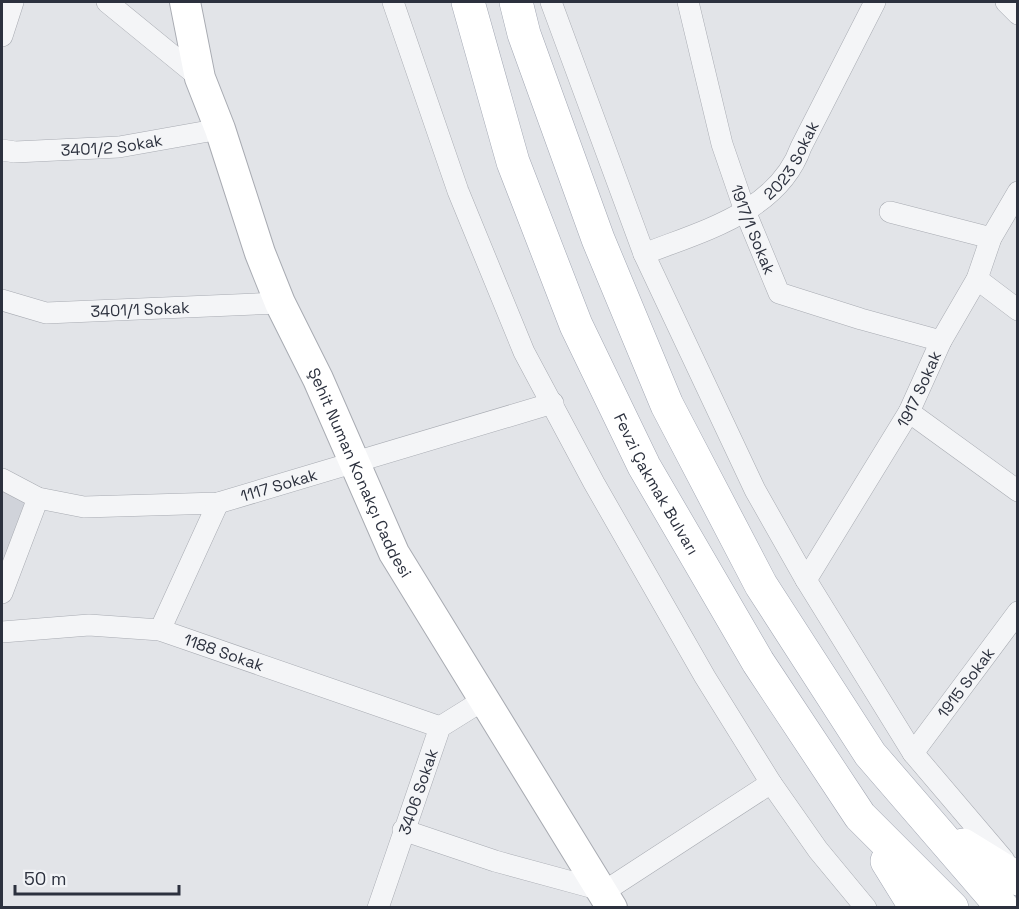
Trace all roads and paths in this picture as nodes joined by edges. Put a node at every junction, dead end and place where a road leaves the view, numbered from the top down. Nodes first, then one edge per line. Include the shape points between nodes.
1 (13, 2) edge
2 (107, 2) edge
3 (185, 2) edge
4 (393, 2) edge
5 (468, 2) edge
6 (516, 2) edge
7 (551, 2) edge
8 (688, 2) edge
9 (875, 2) edge
10 (1006, 2) edge
11 (1017, 14) edge
12 (2, 36) edge
13 (200, 78) junction
14 (220, 129) junction
15 (2, 150) edge
16 (1017, 192) edge
17 (745, 211) junction
18 (890, 212) dead end
19 (991, 238) junction
20 (644, 254) junction
21 (977, 279) junction
22 (2, 300) edge
23 (280, 303) junction
24 (1017, 310) edge
25 (941, 341) junction
26 (553, 403) junction
27 (909, 412) junction
28 (355, 464) junction
29 (2, 479) edge
30 (1017, 491) edge
31 (38, 498) junction
32 (218, 503) junction
33 (806, 580) junction
34 (2, 593) edge
35 (1014, 623) edge
36 (160, 630) junction
37 (2, 632) edge
38 (485, 699) junction
39 (440, 727) junction
40 (913, 753) junction
41 (771, 783) junction
42 (860, 816) junction
43 (935, 828) junction
44 (403, 830) junction
45 (1017, 878) edge
46 (608, 899) edge
47 (866, 904) edge
48 (378, 908) edge
49 (916, 908) edge
50 (952, 908) edge
51 (1003, 908) edge

1 - 12 street
2 - 13 street
3 - 13 street, Şehit Numan Konakçı Caddesi
4 - 26 street via 458,191 524,352
5 - 42 main road, Fevzi Çakmak Bulvarı via 513,162 576,324 644,466 758,662
6 - 43 main road via 598,239 667,405 761,585 870,754
7 - 20 street
8 - 17 street, 1917/1 Sokak via 722,144
9 - 17 street, 2023 Sokak via 794,166 770,193
10 - 11 street
13 - 14 street, Şehit Numan Konakçı Caddesi
14 - 15 street, 3401/2 Sokak via 118,147
14 - 23 street, Şehit Numan Konakçı Caddesi
16 - 19 street, 1917 Sokak
17 - 20 street, 2023 Sokak via 734,219
17 - 25 street, 1917/1 Sokak via 779,293
18 - 19 street
19 - 21 street, 1917 Sokak
20 - 33 street via 755,490
21 - 24 street
21 - 25 street, 1917 Sokak
22 - 23 street, 3401/1 Sokak via 46,314
23 - 28 street, Şehit Numan Konakçı Caddesi
25 - 27 street, 1917 Sokak
26 - 28 street, 1117 Sokak
26 - 41 street via 705,677
27 - 30 street
27 - 33 street, 1917 Sokak
28 - 32 street, 1117 Sokak
28 - 38 street, Şehit Numan Konakçı Caddesi via 394,553
29 - 31 street, 1117 Sokak
31 - 32 street, 1117 Sokak via 84,507
31 - 34 street
32 - 36 street
33 - 40 street
35 - 40 street, 1915 Sokak
36 - 37 street, 1188 Sokak via 89,625
36 - 39 street, 1188 Sokak
38 - 39 street, 3406 Sokak
38 - 46 street, Şehit Numan Konakçı Caddesi
39 - 44 street, 3406 Sokak
40 - 45 street
41 - 46 street
41 - 47 street via 818,850
42 - 49 main road
42 - 50 main road, Fevzi Çakmak Bulvarı
43 - 45 main road
43 - 51 main road
44 - 46 street
44 - 48 street, 3406 Sokak

